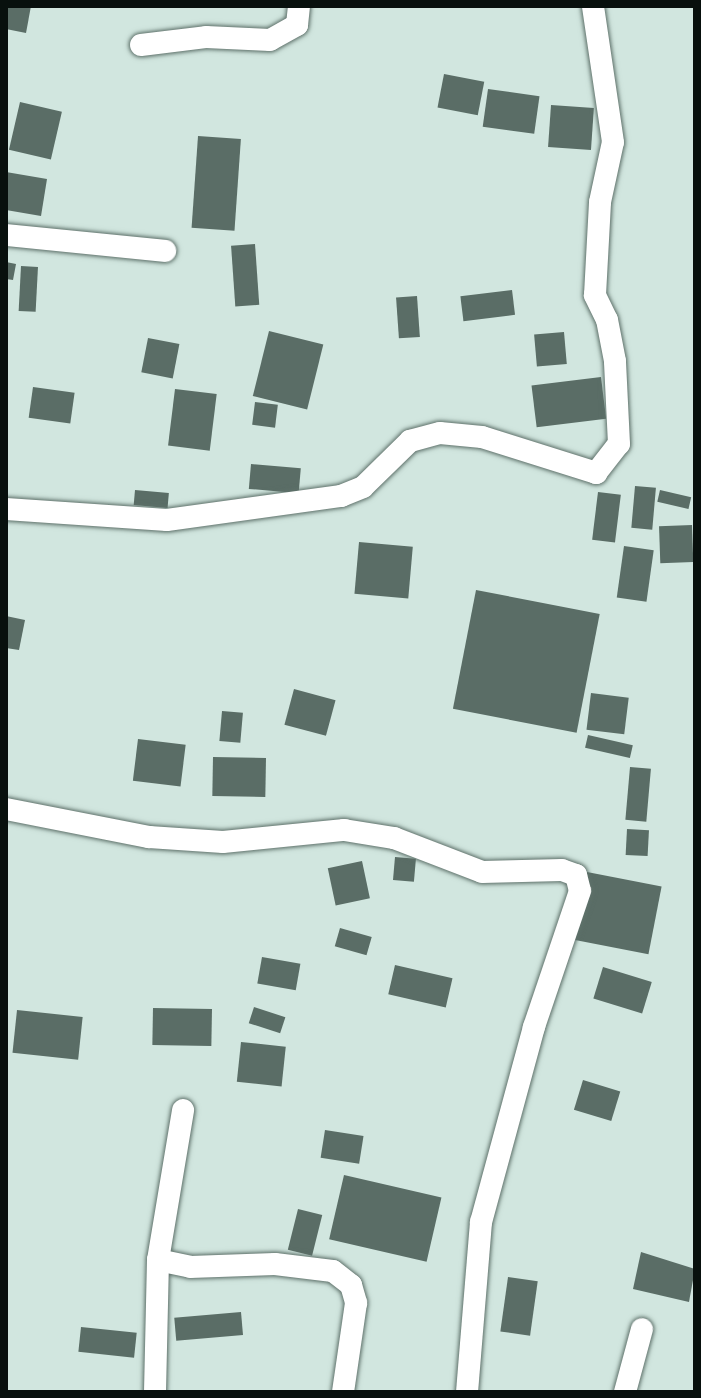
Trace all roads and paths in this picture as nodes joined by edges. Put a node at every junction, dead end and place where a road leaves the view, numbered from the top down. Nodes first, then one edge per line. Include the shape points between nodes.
1 (299, 6) edge
2 (593, 6) edge
3 (141, 45) dead end
4 (6, 235) edge
5 (165, 251) dead end
6 (6, 509) edge
7 (6, 809) edge
8 (183, 1110) dead end
9 (158, 1260) junction
10 (642, 1329) dead end
11 (155, 1392) edge
12 (343, 1392) edge
13 (467, 1392) edge
14 (625, 1392) edge

1 - 3 street via 297,25 270,40 206,37
2 - 6 street via 613,142 600,202 595,295 607,320 615,361 619,444 596,473 482,437 440,433 410,441 363,487 341,496 167,520
4 - 5 street
7 - 13 street via 149,837 223,842 344,830 394,838 482,872 562,870 576,875 580,891 534,1027 481,1222
8 - 9 street
9 - 11 street
9 - 12 street via 190,1267 275,1264 333,1271 351,1285 356,1303
10 - 14 street

